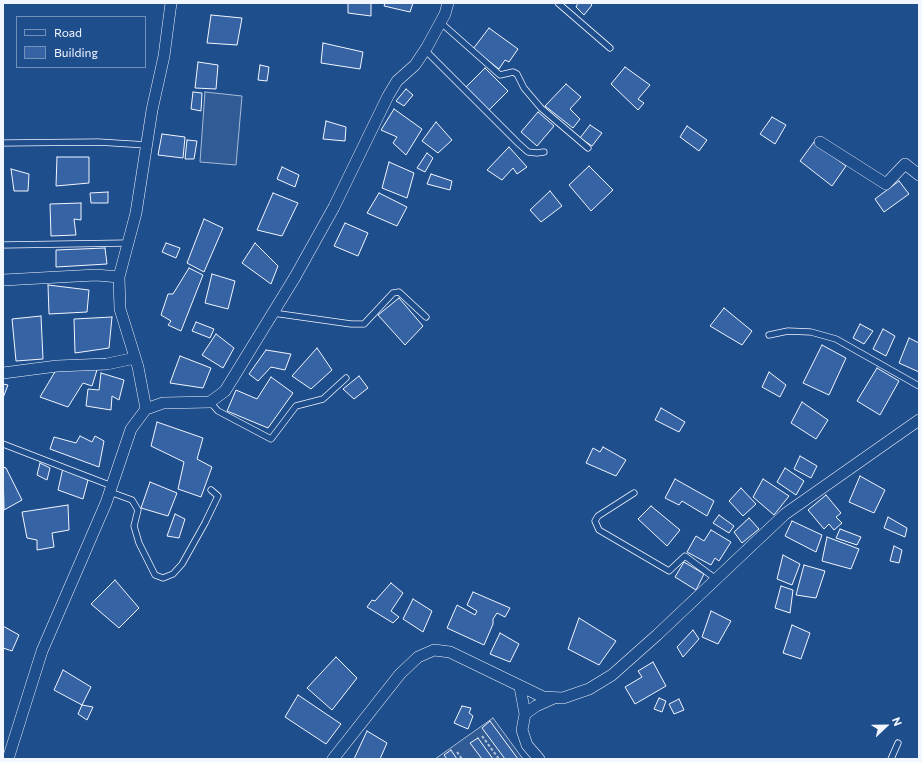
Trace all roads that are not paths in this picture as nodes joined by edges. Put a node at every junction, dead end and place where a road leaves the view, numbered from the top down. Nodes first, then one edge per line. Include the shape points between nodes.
1 (171, 3) edge
2 (448, 3) edge
3 (558, 3) edge
4 (440, 22) junction
5 (610, 48) dead end
6 (424, 50) junction
7 (3, 142) edge
8 (820, 142) dead end
9 (147, 145) junction
10 (588, 148) dead end
11 (544, 152) dead end
12 (919, 175) edge
13 (128, 243) junction
14 (3, 245) edge
15 (119, 278) junction
16 (3, 280) edge
17 (273, 313) junction
18 (426, 317) dead end
19 (769, 335) dead end
20 (135, 358) junction
21 (3, 373) edge
22 (346, 378) dead end
23 (919, 386) edge
24 (210, 402) junction
25 (146, 409) junction
26 (919, 420) edge
27 (3, 444) edge
28 (111, 489) junction
29 (211, 490) dead end
30 (634, 493) dead end
31 (716, 580) junction
32 (520, 687) junction
33 (555, 698) junction
34 (525, 714) junction
35 (898, 743) dead end
36 (8, 759) edge
37 (333, 759) edge
38 (539, 759) edge
39 (890, 759) edge

1 - 9 street
2 - 4 street
3 - 5 lane
4 - 6 street
4 - 10 lane via 500,75 513,72 517,74 524,88 541,108
6 - 11 lane via 528,152
6 - 17 street via 415,65 397,81 388,96 334,207
7 - 9 lane
8 - 12 street via 886,184 905,164
9 - 13 street via 136,213
13 - 14 lane
13 - 15 street
15 - 16 street via 96,275
15 - 20 street via 120,309
17 - 18 lane via 364,324 393,293 399,292
17 - 24 street via 225,391
19 - 23 lane via 788,331 811,332 836,339
20 - 21 street via 107,364 57,366
20 - 25 street
22 - 24 lane via 323,399 296,406 271,439 218,411
24 - 25 street via 163,403
25 - 28 street via 131,429
26 - 31 street via 785,514
27 - 28 lane
28 - 29 lane via 132,500 138,510 134,526 139,543 155,575 162,578 172,574 182,564 202,530 218,496
28 - 36 street via 42,651
30 - 31 lane via 598,516 595,521 599,530 668,571 685,556
31 - 33 street via 612,675 589,689 563,698
32 - 33 street via 543,697
32 - 34 street
32 - 37 street via 450,652 434,650 418,657 400,674
33 - 34 street
34 - 38 street via 522,730 527,744
35 - 39 lane

